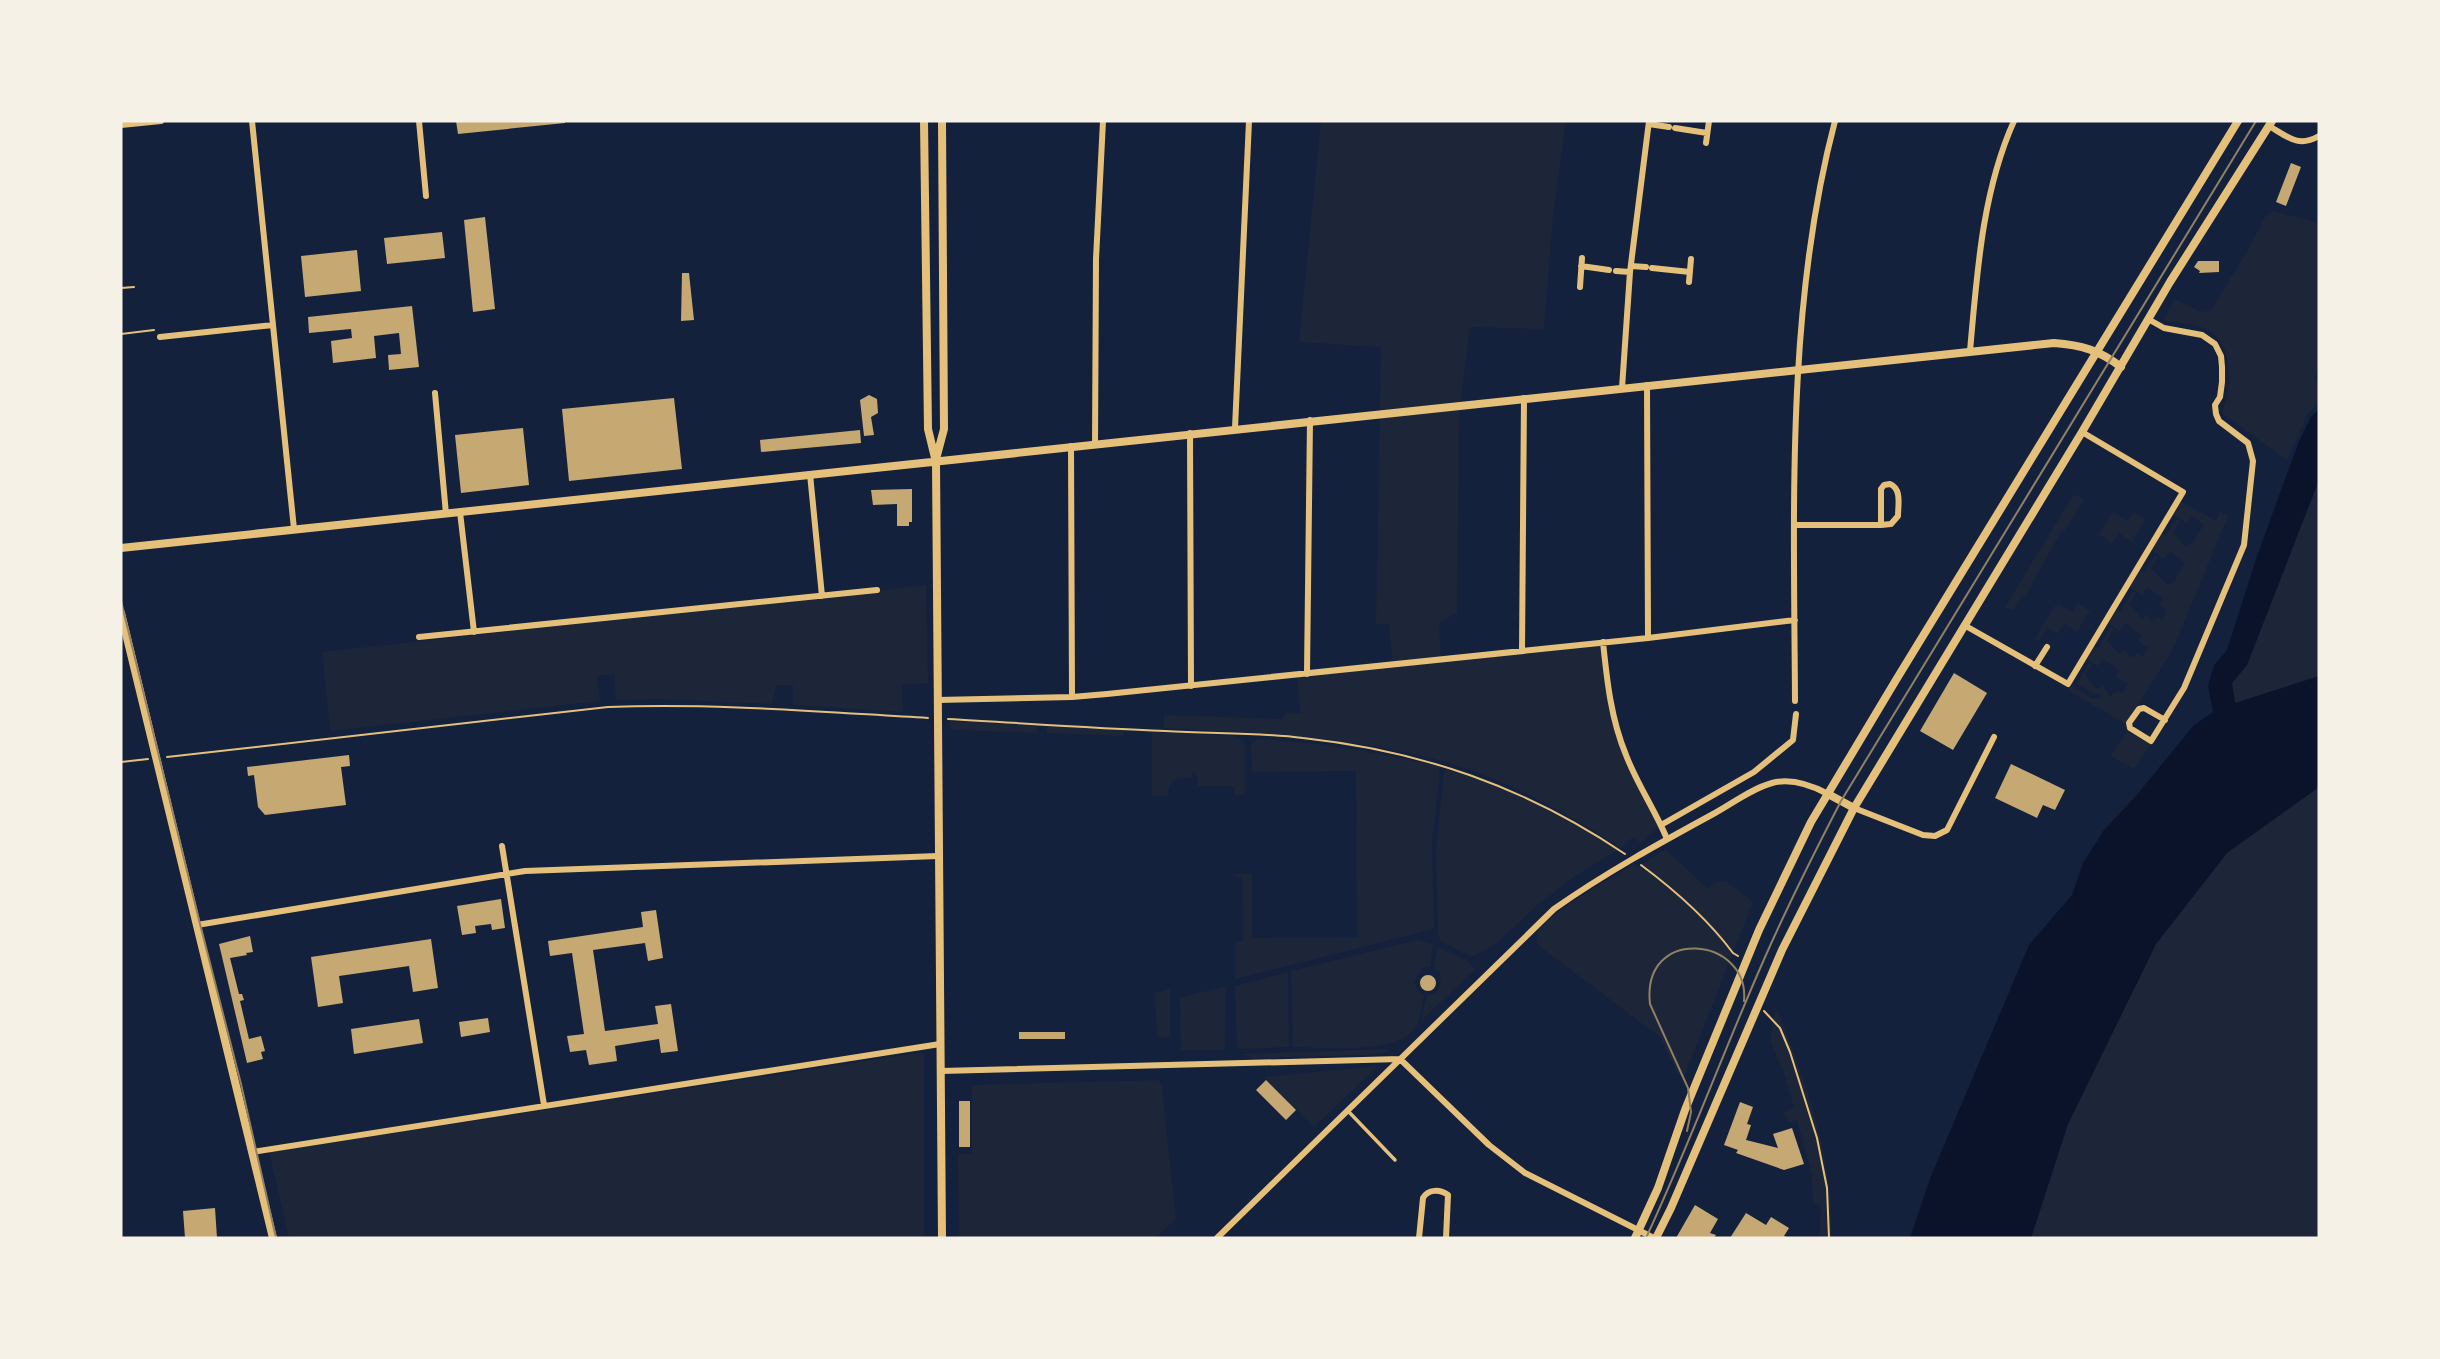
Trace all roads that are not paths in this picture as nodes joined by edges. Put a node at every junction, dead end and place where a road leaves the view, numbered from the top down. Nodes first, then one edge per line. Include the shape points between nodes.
1 (161, 121) edge
2 (252, 121) edge
3 (419, 121) edge
4 (924, 121) edge
5 (942, 121) edge
6 (1103, 121) edge
7 (1249, 121) edge
8 (1709, 121) edge
9 (1835, 121) edge
10 (2014, 121) edge
11 (2238, 121) edge
12 (1649, 122) edge
13 (2270, 123) edge
14 (121, 125) edge
15 (1707, 133) junction
16 (2319, 136) edge
17 (1706, 143) dead end
18 (426, 196) dead end
19 (1582, 258) dead end
20 (1691, 259) dead end
21 (1581, 267) junction
22 (1631, 269) junction
23 (1690, 272) junction
24 (1689, 282) dead end
25 (1580, 287) dead end
26 (2148, 319) junction
27 (273, 325) junction
28 (160, 337) road end
29 (1970, 351) junction
30 (2097, 351) junction
31 (2120, 367) junction
32 (1799, 369) junction
33 (1647, 385) junction
34 (1622, 388) junction
35 (435, 393) dead end
36 (1524, 398) junction
37 (1310, 420) junction
38 (1235, 428) junction
39 (2082, 432) junction
40 (1190, 433) junction
41 (1095, 443) junction
42 (1071, 446) junction
43 (936, 462) junction
44 (810, 474) junction
45 (460, 512) junction
46 (446, 513) junction
47 (1796, 525) junction
48 (1881, 525) junction
49 (294, 530) junction
50 (121, 548) edge
51 (877, 590) dead end
52 (822, 596) junction
53 (121, 613) edge
54 (1795, 620) junction
55 (1964, 625) junction
56 (474, 632) junction
57 (419, 637) dead end
58 (1648, 638) junction
59 (1603, 642) junction
60 (2047, 647) dead end
61 (1522, 651) junction
62 (2035, 666) junction
63 (1307, 674) junction
64 (1191, 686) junction
65 (1072, 697) junction
66 (937, 700) junction
67 (1795, 701) dead end
68 (1796, 714) dead end
69 (2165, 720) junction
70 (1994, 737) dead end
71 (1828, 794) junction
72 (1854, 808) junction
73 (1661, 825) junction
74 (1667, 839) junction
75 (502, 846) dead end
76 (938, 856) junction
77 (507, 875) junction
78 (197, 925) junction
79 (940, 1044) junction
80 (1400, 1059) junction
81 (941, 1071) junction
82 (544, 1105) junction
83 (1348, 1111) junction
84 (252, 1152) junction
85 (1395, 1160) dead end
86 (1637, 1234) edge
87 (273, 1238) edge
88 (942, 1238) edge
89 (1219, 1238) edge
90 (1419, 1238) edge
91 (1446, 1238) edge
92 (1655, 1238) edge

1 - 14 street
2 - 27 street
3 - 18 street
4 - 43 street via 928,429
5 - 43 street via 944,429
6 - 41 street via 1096,260
7 - 38 street
8 - 15 street
9 - 32 street via 1813,224
10 - 29 street via 1987,211
11 - 30 street
12 - 15 street
12 - 22 street
13 - 16 street via 2297,142
13 - 26 street
15 - 17 street
19 - 21 street
20 - 23 street
21 - 22 street
21 - 25 street
22 - 23 street
22 - 34 street
23 - 24 street
26 - 31 street
26 - 69 street via 2164,328 2202,335 2215,344 2222,368 2216,414 2248,443 2253,461 2244,545 2185,688
27 - 28 street
27 - 49 street
29 - 30 street via 2054,343
29 - 32 street
30 - 31 street
30 - 71 street
31 - 39 street
32 - 33 street
32 - 47 street
33 - 34 street
33 - 58 street
34 - 36 street
35 - 46 street
36 - 37 street
36 - 61 street
37 - 38 street
37 - 63 street
38 - 40 street
39 - 55 street
39 - 62 street via 2183,492 2068,684
40 - 41 street
40 - 64 street
41 - 42 street
42 - 43 street
42 - 65 street
43 - 44 street
43 - 66 street
44 - 45 street
44 - 52 street
45 - 46 street
45 - 56 street
46 - 49 street
47 - 48 street
47 - 54 street
48 - 48 street via 1881,489 1890,484 1898,492 1898,516 1891,524
49 - 50 street
51 - 52 street
52 - 56 street
53 - 78 street
54 - 58 street
54 - 67 street
55 - 62 street
55 - 72 street
56 - 57 street
58 - 59 street
59 - 61 street
59 - 73 street via 1619,736
60 - 62 street
61 - 63 street
63 - 64 street
64 - 65 street
65 - 66 street
66 - 76 street
68 - 73 street via 1793,740 1754,772
69 - 69 street via 2144,708 2129,723 2151,741
70 - 72 street via 1947,830 1923,835
71 - 72 street
71 - 74 street via 1790,781 1772,783
71 - 86 street via 1759,930
72 - 92 street via 1782,950
73 - 74 street
74 - 80 street via 1555,909
75 - 77 street
76 - 77 street
76 - 79 street
77 - 78 street
77 - 82 street
78 - 84 street
79 - 81 street
79 - 82 street
80 - 81 street
80 - 83 street
80 - 86 street via 1489,1145 1525,1172
81 - 88 street
82 - 84 street
83 - 85 lane
83 - 89 street
84 - 87 street
86 - 92 street
90 - 91 street via 1423,1198 1431,1191 1448,1195

